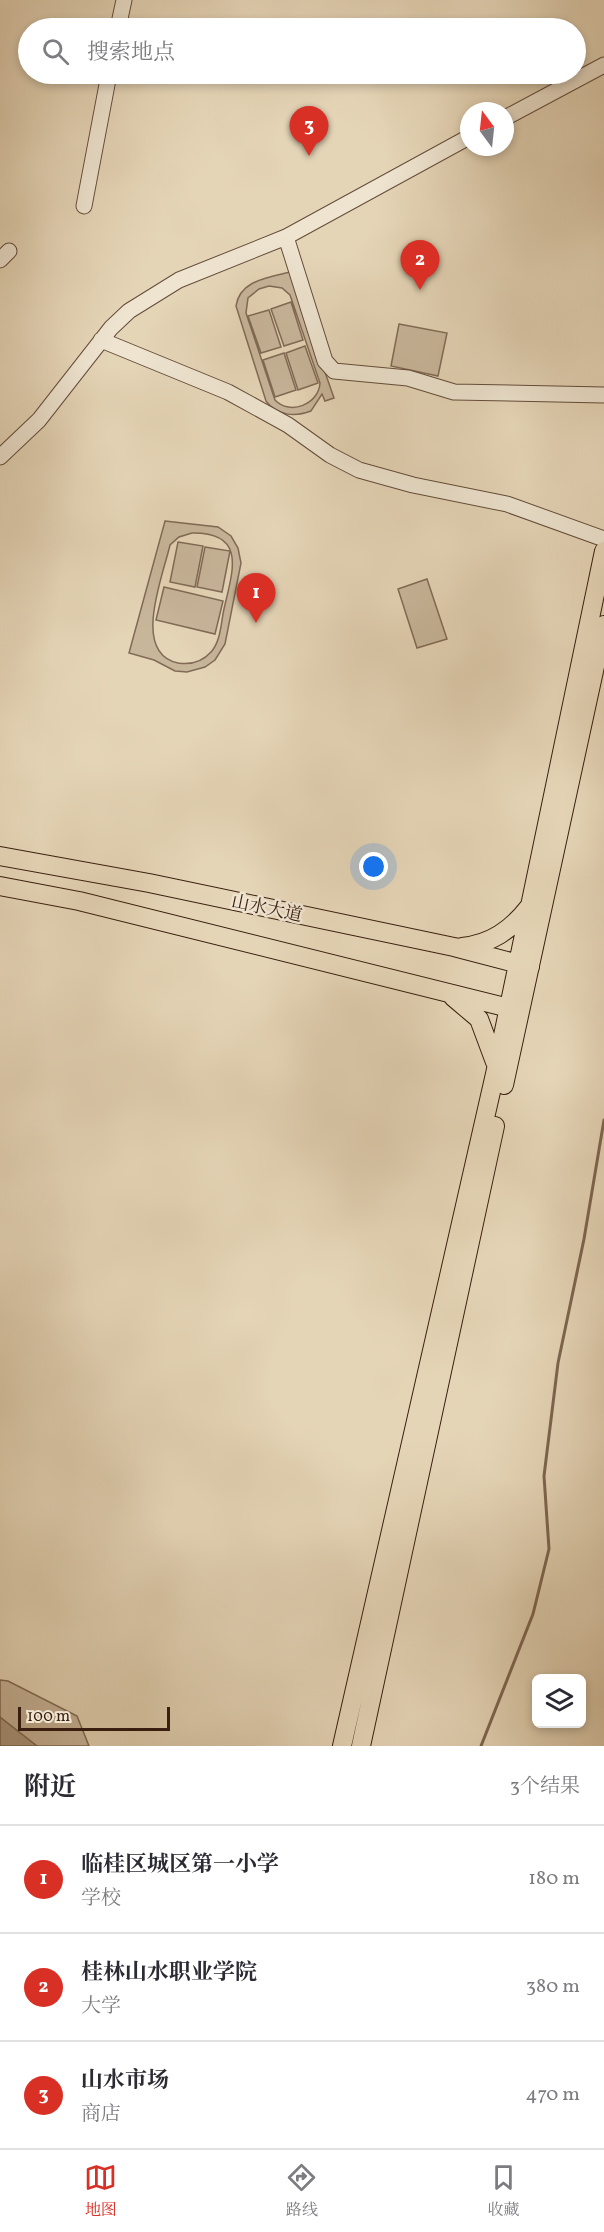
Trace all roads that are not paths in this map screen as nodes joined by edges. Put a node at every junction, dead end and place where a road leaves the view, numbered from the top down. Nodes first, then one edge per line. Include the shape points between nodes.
1 (124, 0) edge
2 (120, 18) edge
3 (604, 64) edge
4 (586, 74) edge
5 (107, 84) edge
6 (567, 84) edge
7 (514, 113) edge
8 (460, 142) edge
9 (84, 206) dead end
10 (286, 237) junction
11 (101, 340) junction
12 (604, 395) edge
13 (0, 457) edge
14 (604, 539) edge
15 (604, 551) edge
16 (604, 625) edge
17 (0, 856) edge
18 (0, 886) edge
19 (530, 905) junction
20 (454, 947) junction
21 (525, 965) junction
22 (444, 992) junction
23 (515, 1009) junction
24 (496, 1067) junction
25 (342, 1746) edge
26 (361, 1746) edge

1 - 2 street
3 - 4 street
5 - 9 street
6 - 7 street
8 - 10 street
10 - 11 street via 179,280 129,311
10 - 12 street via 325,361 334,371 408,378 454,392
11 - 13 street via 39,420
11 - 14 street via 228,392 358,470 499,501
15 - 19 main road
16 - 21 main road
17 - 20 main road, 山水大道
18 - 22 main road, 山水大道 via 79,901
19 - 20 main road via 519,919 491,940
19 - 21 main road
20 - 21 main road, 山水大道
21 - 23 main road
22 - 23 main road, 山水大道
22 - 24 main road via 479,1018
23 - 24 main road
23 - 26 main road
24 - 25 main road

